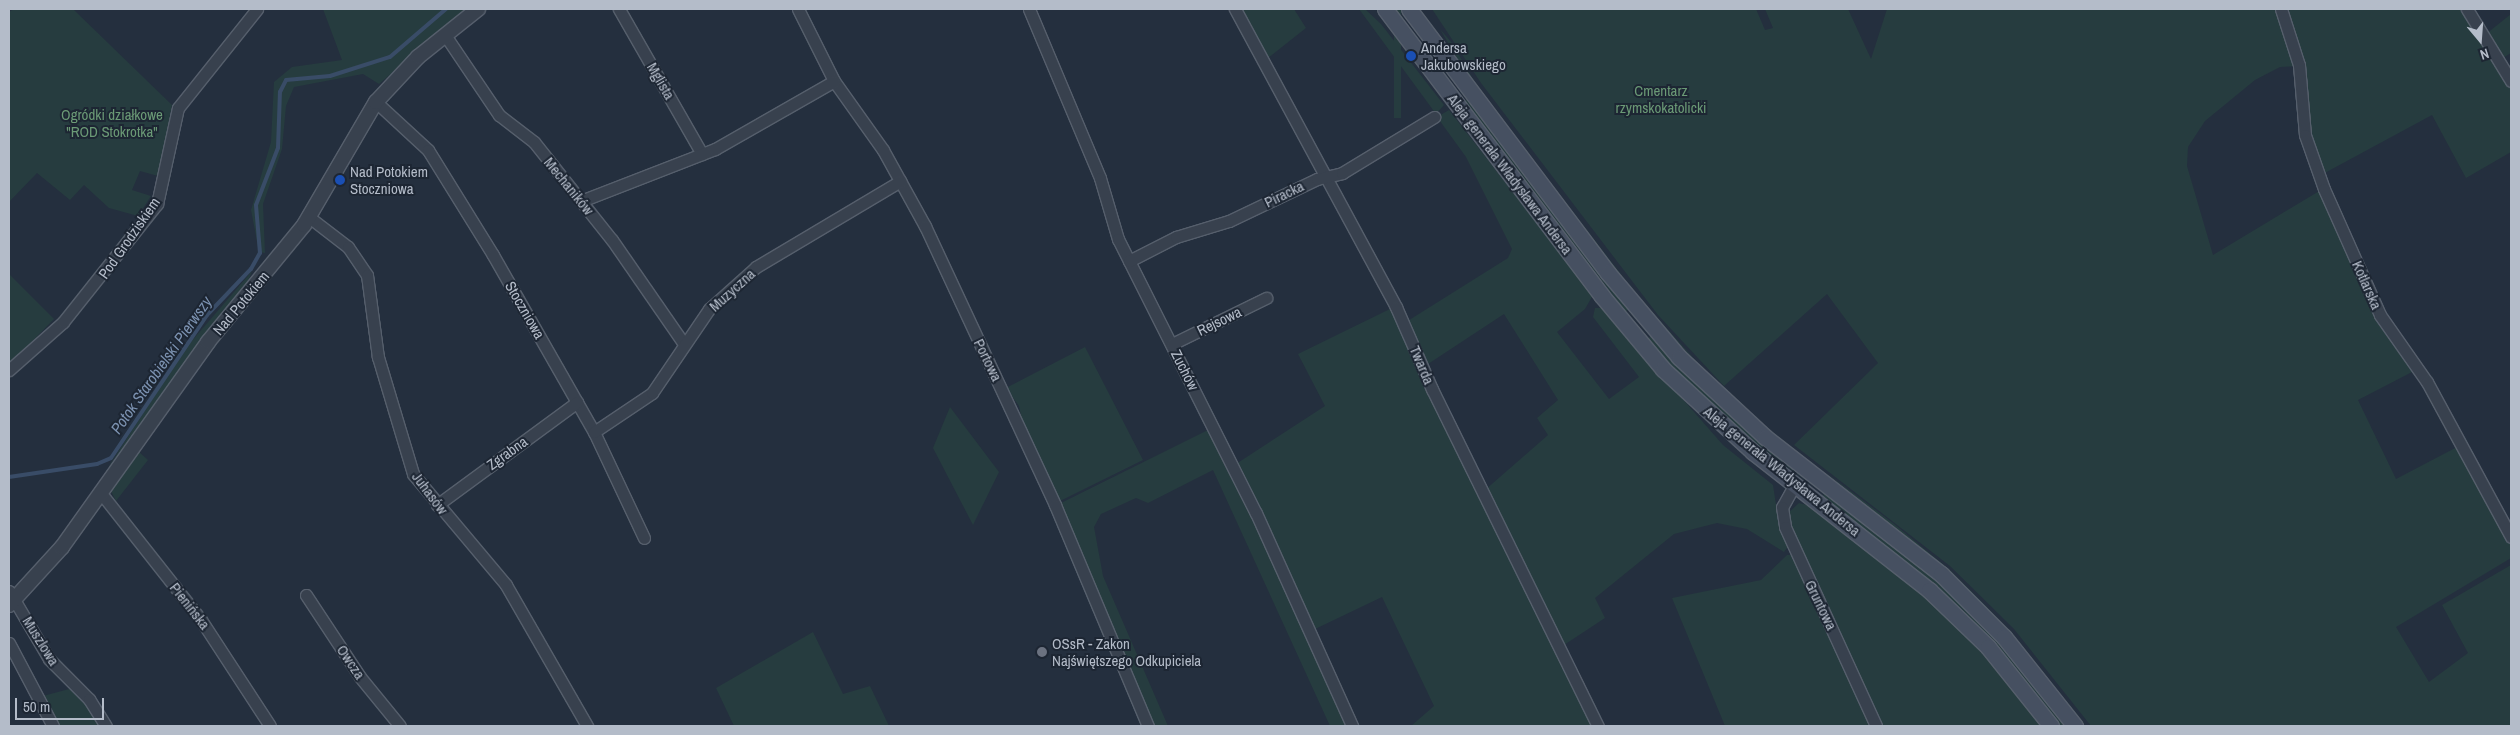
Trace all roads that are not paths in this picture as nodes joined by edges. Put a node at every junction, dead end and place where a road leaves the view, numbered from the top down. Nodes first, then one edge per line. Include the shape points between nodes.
1 (257, 9) edge
2 (478, 9) edge
3 (618, 9) edge
4 (798, 9) edge
5 (1029, 9) edge
6 (1235, 9) edge
7 (1385, 9) edge
8 (1409, 9) edge
9 (2281, 9) edge
10 (2468, 9) edge
11 (445, 34) junction
12 (834, 81) junction
13 (2511, 81) edge
14 (376, 102) junction
15 (1434, 117) dead end
16 (702, 154) junction
17 (1326, 177) junction
18 (900, 180) junction
19 (581, 201) junction
20 (309, 217) junction
21 (1129, 261) junction
22 (1266, 298) dead end
23 (684, 344) junction
24 (1172, 344) junction
25 (9, 370) edge
26 (577, 402) junction
27 (594, 432) junction
28 (1795, 484) junction
29 (100, 492) junction
30 (437, 505) junction
31 (644, 538) dead end
32 (2511, 538) edge
33 (306, 595) dead end
34 (11, 598) edge
35 (9, 644) edge
36 (53, 726) edge
37 (106, 726) edge
38 (270, 726) edge
39 (400, 726) edge
40 (587, 726) edge
41 (1148, 726) edge
42 (1352, 726) edge
43 (1598, 726) edge
44 (1876, 726) edge
45 (2051, 726) edge
46 (2075, 726) edge

1 - 25 street, Pod Grodziskiem via 178,108 156,204 64,322
2 - 11 street, Nad Potokiem
3 - 16 street, Mglista
4 - 12 street, Portowa
5 - 21 street, Zuchów
6 - 17 street, Twarda
7 - 28 main road, Aleja generała Władysława Andersa via 1631,333 1701,407
8 - 46 main road, Aleja generała Władysława Andersa via 1608,273 1679,357 1765,437 1941,574 2004,636
9 - 32 street, Kotlarska via 2299,66 2305,134 2324,189 2380,315 2431,389
10 - 13 street
11 - 14 street, Nad Potokiem
11 - 19 street, Mechaników via 499,115 534,142
12 - 16 street
12 - 18 street, Portowa
14 - 20 street, Nad Potokiem
14 - 26 street, Stoczniowa via 428,150
15 - 17 street, Piracka via 1342,173
16 - 19 street
17 - 21 street, Piracka
17 - 43 street, Twarda via 1396,307 1432,389
18 - 23 street, Muzyczna via 756,267 709,309
18 - 41 street, Portowa via 1001,385
19 - 23 street, Mechaników
20 - 29 street, Nad Potokiem via 208,342
20 - 30 street, Juhasów via 348,247 366,275 375,346 407,461
21 - 24 street, Zuchów
22 - 24 street, Rejsowa
23 - 27 street, Muzyczna via 652,393
24 - 42 street, Zuchów via 1256,513
26 - 27 street, Stoczniowa
26 - 30 street, Zgrabna
27 - 31 street, Stoczniowa
28 - 44 street, Gruntowa via 1782,507 1784,527
28 - 45 main road, Aleja generała Władysława Andersa via 1929,590 1988,647
29 - 34 street, Nad Potokiem via 62,547
29 - 38 street, Pienińska via 201,620
30 - 40 street, Juhasów via 506,585
33 - 39 street, Owcza via 360,677
34 - 37 street, Muszlowa via 49,659 89,699
35 - 36 street

